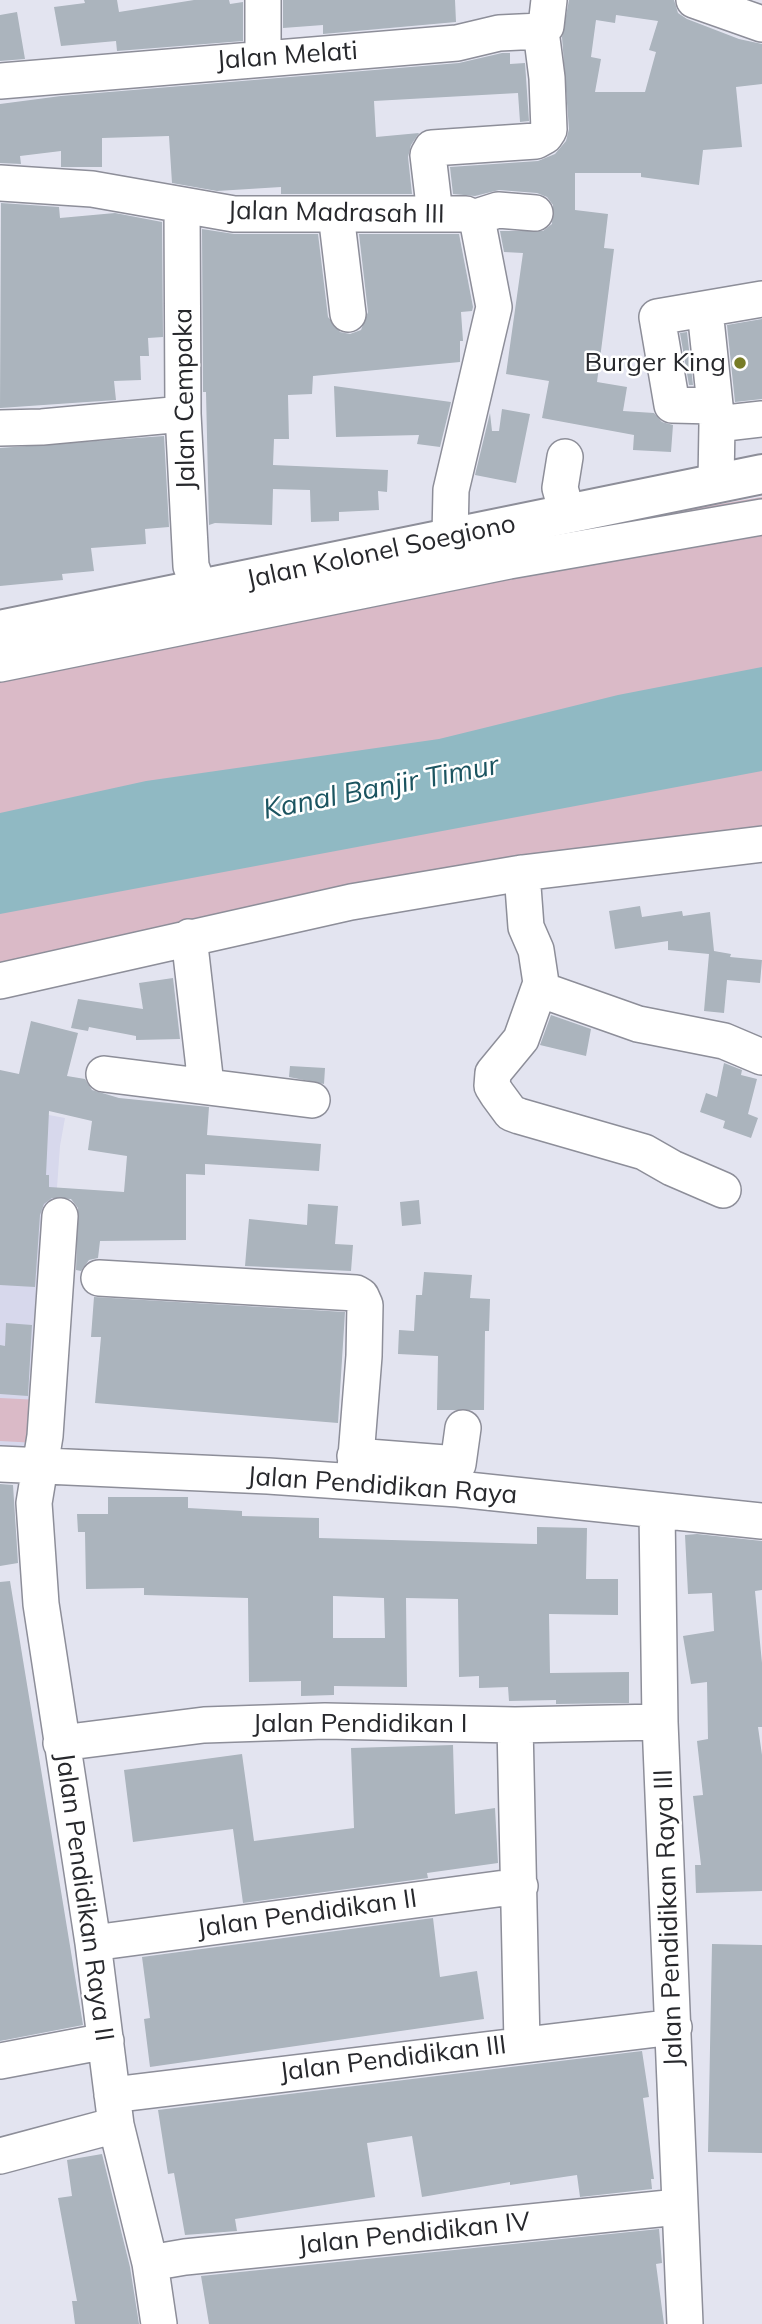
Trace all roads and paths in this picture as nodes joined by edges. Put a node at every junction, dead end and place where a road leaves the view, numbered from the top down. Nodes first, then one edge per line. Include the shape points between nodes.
1 (263, 0) edge
2 (694, 0) edge
3 (545, 15) edge
4 (762, 24) edge
5 (263, 57) junction
6 (0, 81) edge
7 (0, 183) edge
8 (182, 206) junction
9 (535, 213) dead end
10 (336, 214) junction
11 (435, 214) junction
12 (473, 218) junction
13 (762, 299) edge
14 (705, 310) junction
15 (348, 314) dead end
16 (183, 414) junction
17 (715, 415) junction
18 (762, 419) edge
19 (0, 428) edge
20 (565, 457) dead end
21 (762, 474) edge
22 (716, 482) junction
23 (762, 497) edge
24 (567, 513) junction
25 (762, 517) edge
26 (450, 536) junction
27 (200, 591) junction
28 (0, 630) edge
29 (0, 650) edge
30 (0, 664) edge
31 (762, 844) edge
32 (522, 873) junction
33 (189, 937) junction
34 (0, 981) edge
35 (538, 989) junction
36 (762, 1057) edge
37 (104, 1074) dead end
38 (206, 1085) junction
39 (312, 1100) dead end
40 (723, 1190) dead end
41 (60, 1216) dead end
42 (99, 1278) dead end
43 (463, 1428) dead end
44 (0, 1464) edge
45 (39, 1467) junction
46 (355, 1469) junction
47 (458, 1477) junction
48 (657, 1512) junction
49 (762, 1521) edge
50 (660, 1721) junction
51 (515, 1725) junction
52 (61, 1743) junction
53 (520, 1885) junction
54 (93, 1943) junction
55 (674, 2027) junction
56 (106, 2041) junction
57 (522, 2044) junction
58 (0, 2061) edge
59 (114, 2110) junction
60 (0, 2156) edge
61 (678, 2207) junction
62 (150, 2263) junction
63 (159, 2324) edge
64 (685, 2324) edge

1 - 5 street
2 - 4 street
3 - 5 street, Jalan Melati via 457,43
3 - 11 street via 549,130 536,141 432,148 428,155
5 - 6 street, Jalan Melati
7 - 8 street, Jalan Madrasah III via 92,189
8 - 10 street, Jalan Madrasah III via 234,214
8 - 16 street, Jalan Cempaka
9 - 12 street via 498,210
10 - 11 street, Jalan Madrasah III
10 - 15 street
11 - 12 street, Jalan Madrasah III
12 - 26 street, Jalan Madrasah III via 494,307 451,490
13 - 14 street
14 - 17 street
14 - 17 street via 660,315 657,320 671,405
16 - 19 street
16 - 27 street, Jalan Cempaka via 191,566
17 - 18 street
17 - 22 street
20 - 24 street via 560,488
21 - 22 main road, Jalan Kolonel Soegiono
22 - 24 main road, Jalan Kolonel Soegiono
23 - 29 main road, Jalan Kolonel Soegiono
24 - 26 main road, Jalan Kolonel Soegiono
25 - 30 street via 509,561
26 - 27 main road, Jalan Kolonel Soegiono
27 - 28 main road, Jalan Kolonel Soegiono
31 - 32 street
32 - 33 street via 351,902
32 - 35 street via 526,927 541,974
33 - 34 street
33 - 38 street
35 - 36 street via 638,1024 724,1041
35 - 40 street via 521,1039 492,1079 511,1113 644,1152
37 - 38 street
38 - 39 street
41 - 45 street, Jalan Pendidikan Raya II
42 - 46 street via 356,1293 365,1305 365,1356
43 - 47 street
44 - 45 street, Jalan Pendidikan Raya
45 - 46 street, Jalan Pendidikan Raya
45 - 52 street, Jalan Pendidikan Raya II via 34,1503 41,1604
46 - 47 street, Jalan Pendidikan Raya
47 - 48 street, Jalan Pendidikan Raya
48 - 49 street, Jalan Pendidikan Raya
48 - 50 street, Jalan Pendidikan Raya III
50 - 51 street, Jalan Pendidikan I
50 - 55 street, Jalan Pendidikan Raya III
51 - 52 street, Jalan Pendidikan I via 325,1721 204,1725
51 - 53 street
52 - 54 street, Jalan Pendidikan Raya II
53 - 54 street, Jalan Pendidikan II
53 - 57 street
54 - 56 street, Jalan Pendidikan Raya II
55 - 57 street, Jalan Pendidikan III
55 - 61 street, Jalan Pendidikan Raya III
56 - 58 street
56 - 59 street, Jalan Pendidikan Raya II
57 - 59 street, Jalan Pendidikan III
59 - 60 street, Jalan Pendidikan III
59 - 62 street, Jalan Pendidikan Raya II
61 - 62 street, Jalan Pendidikan IV
61 - 64 street, Jalan Pendidikan Raya III
62 - 63 street, Jalan Pendidikan Raya II

